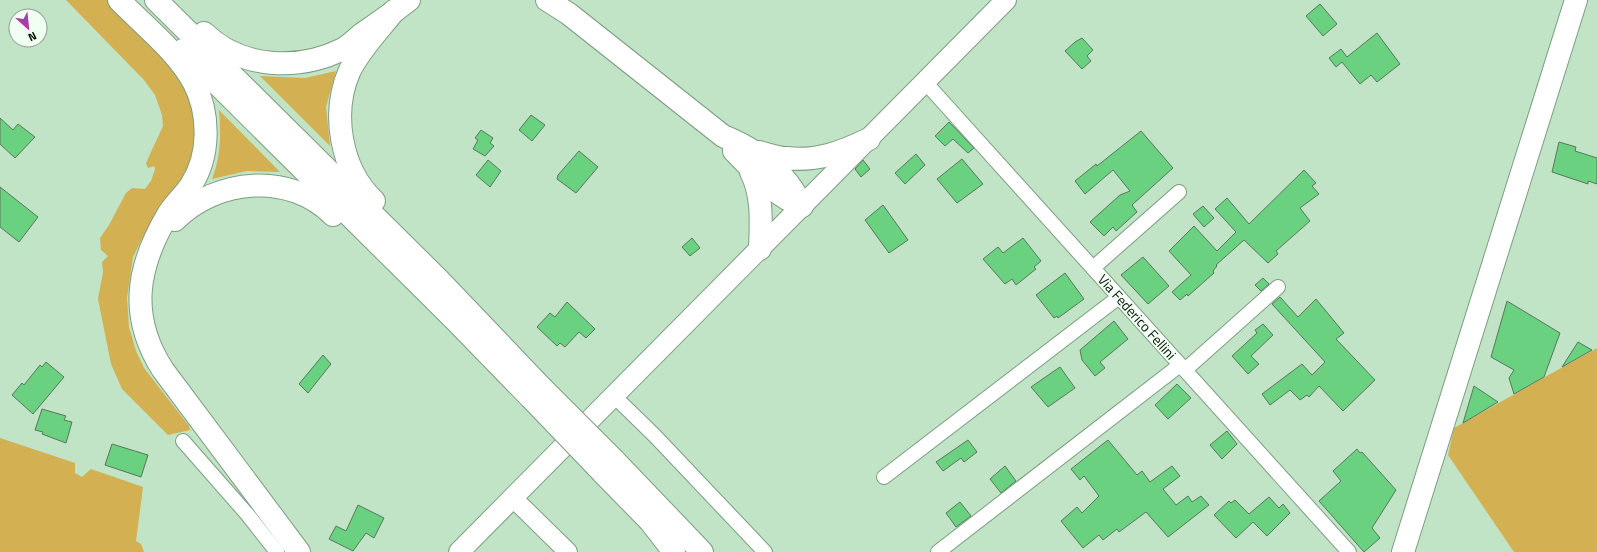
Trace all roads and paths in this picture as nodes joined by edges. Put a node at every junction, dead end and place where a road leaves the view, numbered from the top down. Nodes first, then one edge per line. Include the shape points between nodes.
1 (119, 0) edge
2 (133, 0) edge
3 (547, 0) edge
4 (1006, 0) edge
5 (1576, 0) edge
6 (159, 4) edge
7 (402, 6) edge
8 (925, 82) junction
9 (869, 139) junction
10 (750, 158) junction
11 (1179, 192) dead end
12 (802, 206) junction
13 (155, 241) junction
14 (760, 249) junction
15 (1093, 268) junction
16 (439, 280) junction
17 (1278, 287) dead end
18 (1119, 297) junction
19 (446, 311) junction
20 (1182, 368) junction
21 (536, 392) junction
22 (614, 396) junction
23 (183, 441) dead end
24 (608, 466) junction
25 (884, 477) dead end
26 (513, 498) junction
27 (277, 552) edge
28 (299, 552) edge
29 (459, 552) edge
30 (568, 552) edge
31 (674, 552) edge
32 (702, 552) edge
33 (765, 552) edge
34 (938, 552) edge
35 (1349, 552) edge
36 (1403, 552) edge

1 - 13 main road via 183,66 198,94 204,115 204,153 198,174 167,215
2 - 19 main road
3 - 10 main road via 570,14 723,136 733,151
4 - 8 main road
5 - 36 main road
6 - 7 main road via 182,13 210,40 236,54 261,62 290,64 321,58 344,48
6 - 16 main road
7 - 16 main road via 363,49 351,70 341,103 340,130 351,167 361,185 370,198 411,237
8 - 9 main road
8 - 15 street, Via Federico Fellini
9 - 10 main road via 845,151 807,159
9 - 12 main road
10 - 12 main road via 774,192
10 - 14 main road via 761,203
11 - 15 street
12 - 14 main road
13 - 19 main road via 190,206 226,189 251,185 291,189 314,200 331,213 399,280
13 - 28 main road via 144,266 140,289 140,317 147,342 162,370
14 - 22 main road
15 - 18 street, Via Federico Fellini
16 - 21 main road
17 - 20 street
18 - 20 street, Via Federico Fellini
18 - 25 street
19 - 21 main road
20 - 34 street
20 - 35 street, Via Federico Fellini
21 - 24 main road, bridge
22 - 26 main road
22 - 33 street
23 - 27 street
24 - 31 main road
24 - 32 main road
26 - 29 main road
26 - 30 street

